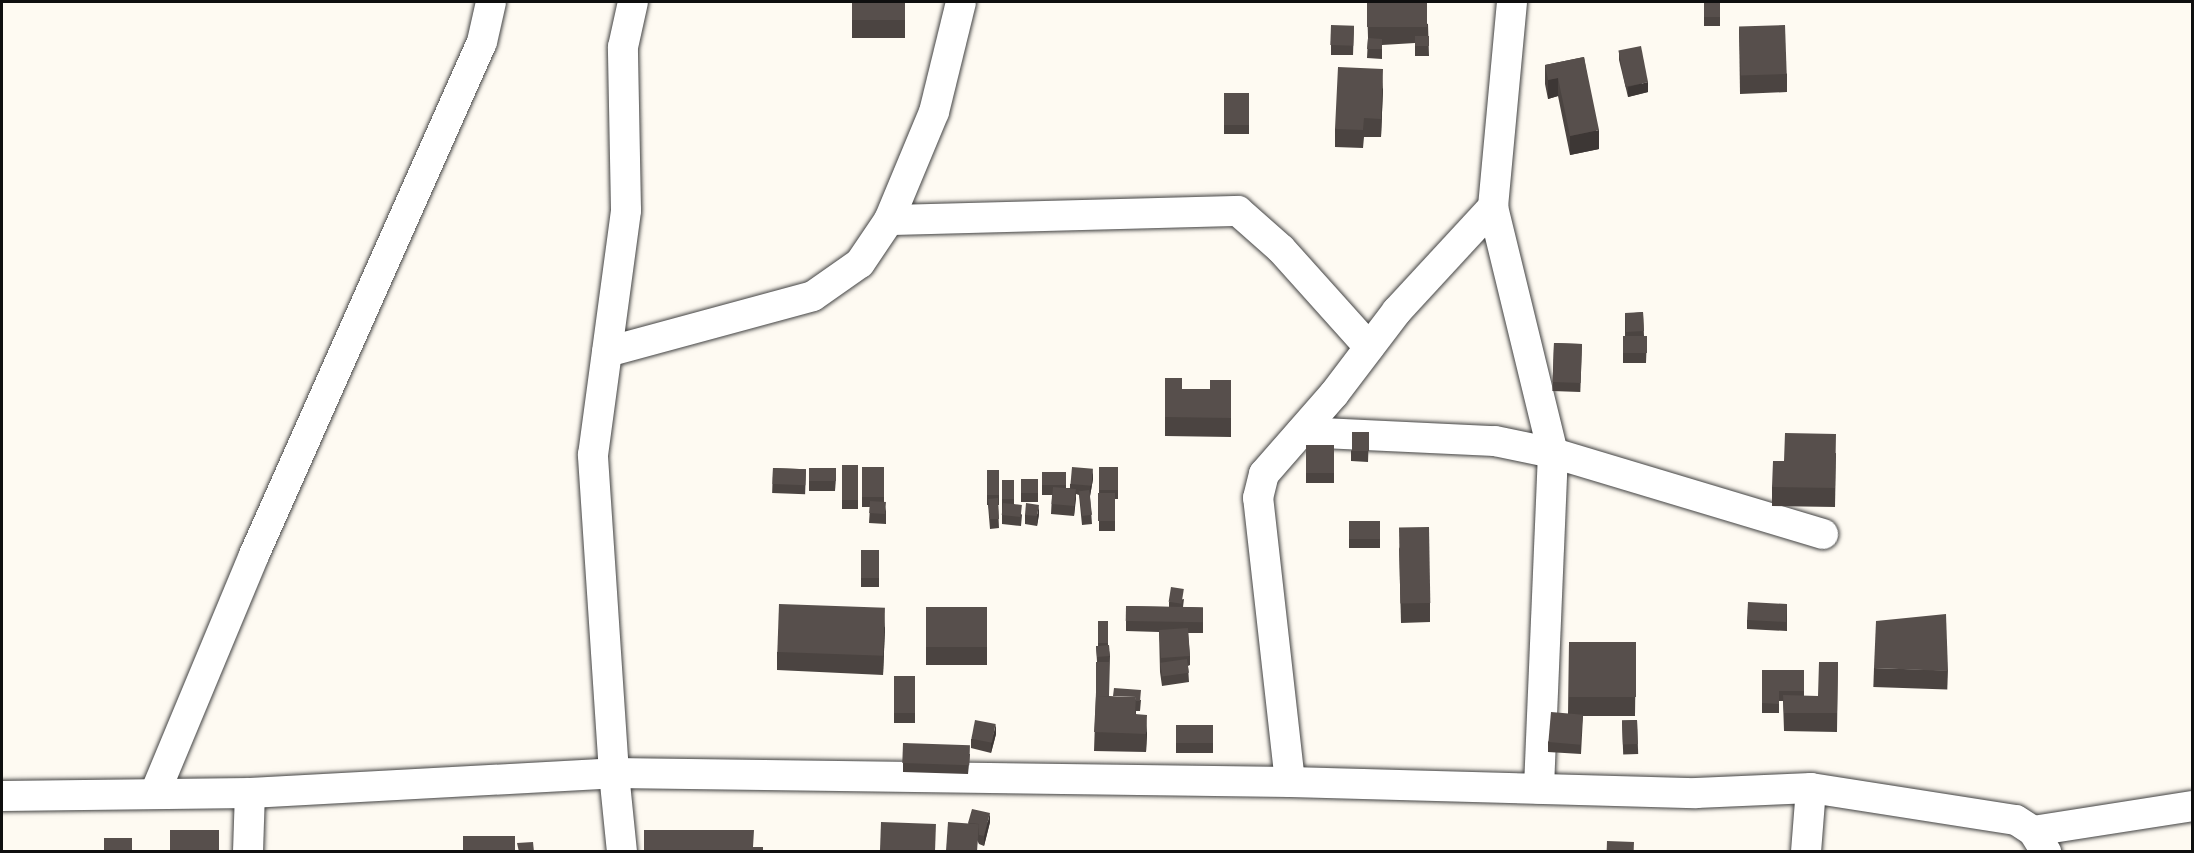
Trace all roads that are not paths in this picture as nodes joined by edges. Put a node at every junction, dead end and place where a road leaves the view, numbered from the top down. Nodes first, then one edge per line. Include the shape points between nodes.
1 (491, 2) edge
2 (633, 2) edge
3 (962, 2) edge
4 (1512, 2) edge
5 (1493, 207) junction
6 (888, 220) junction
7 (1369, 347) junction
8 (607, 352) junction
9 (1301, 432) junction
10 (1553, 453) junction
11 (1823, 534) dead end
12 (614, 773) junction
13 (1290, 782) junction
14 (1811, 788) junction
15 (1539, 789) junction
16 (155, 793) junction
17 (250, 793) junction
18 (2, 796) edge
19 (2193, 806) edge
20 (2040, 841) edge
21 (248, 852) edge
22 (622, 852) edge
23 (1806, 852) edge

1 - 16 street via 482,42 254,555
2 - 8 street via 623,47 626,210
3 - 6 street via 933,112
4 - 5 street
5 - 7 street
5 - 10 street
6 - 7 street via 1238,211 1281,249
6 - 8 street via 860,263 813,296
7 - 9 street
8 - 12 street via 593,455
9 - 10 street via 1495,441
9 - 13 street via 1264,474 1258,498
10 - 11 street
10 - 15 street
12 - 13 street
12 - 17 street
12 - 22 street
13 - 15 street
14 - 15 street via 1696,793
14 - 20 street via 2016,820
14 - 23 street
16 - 17 street
16 - 18 street
17 - 21 street
19 - 20 street

